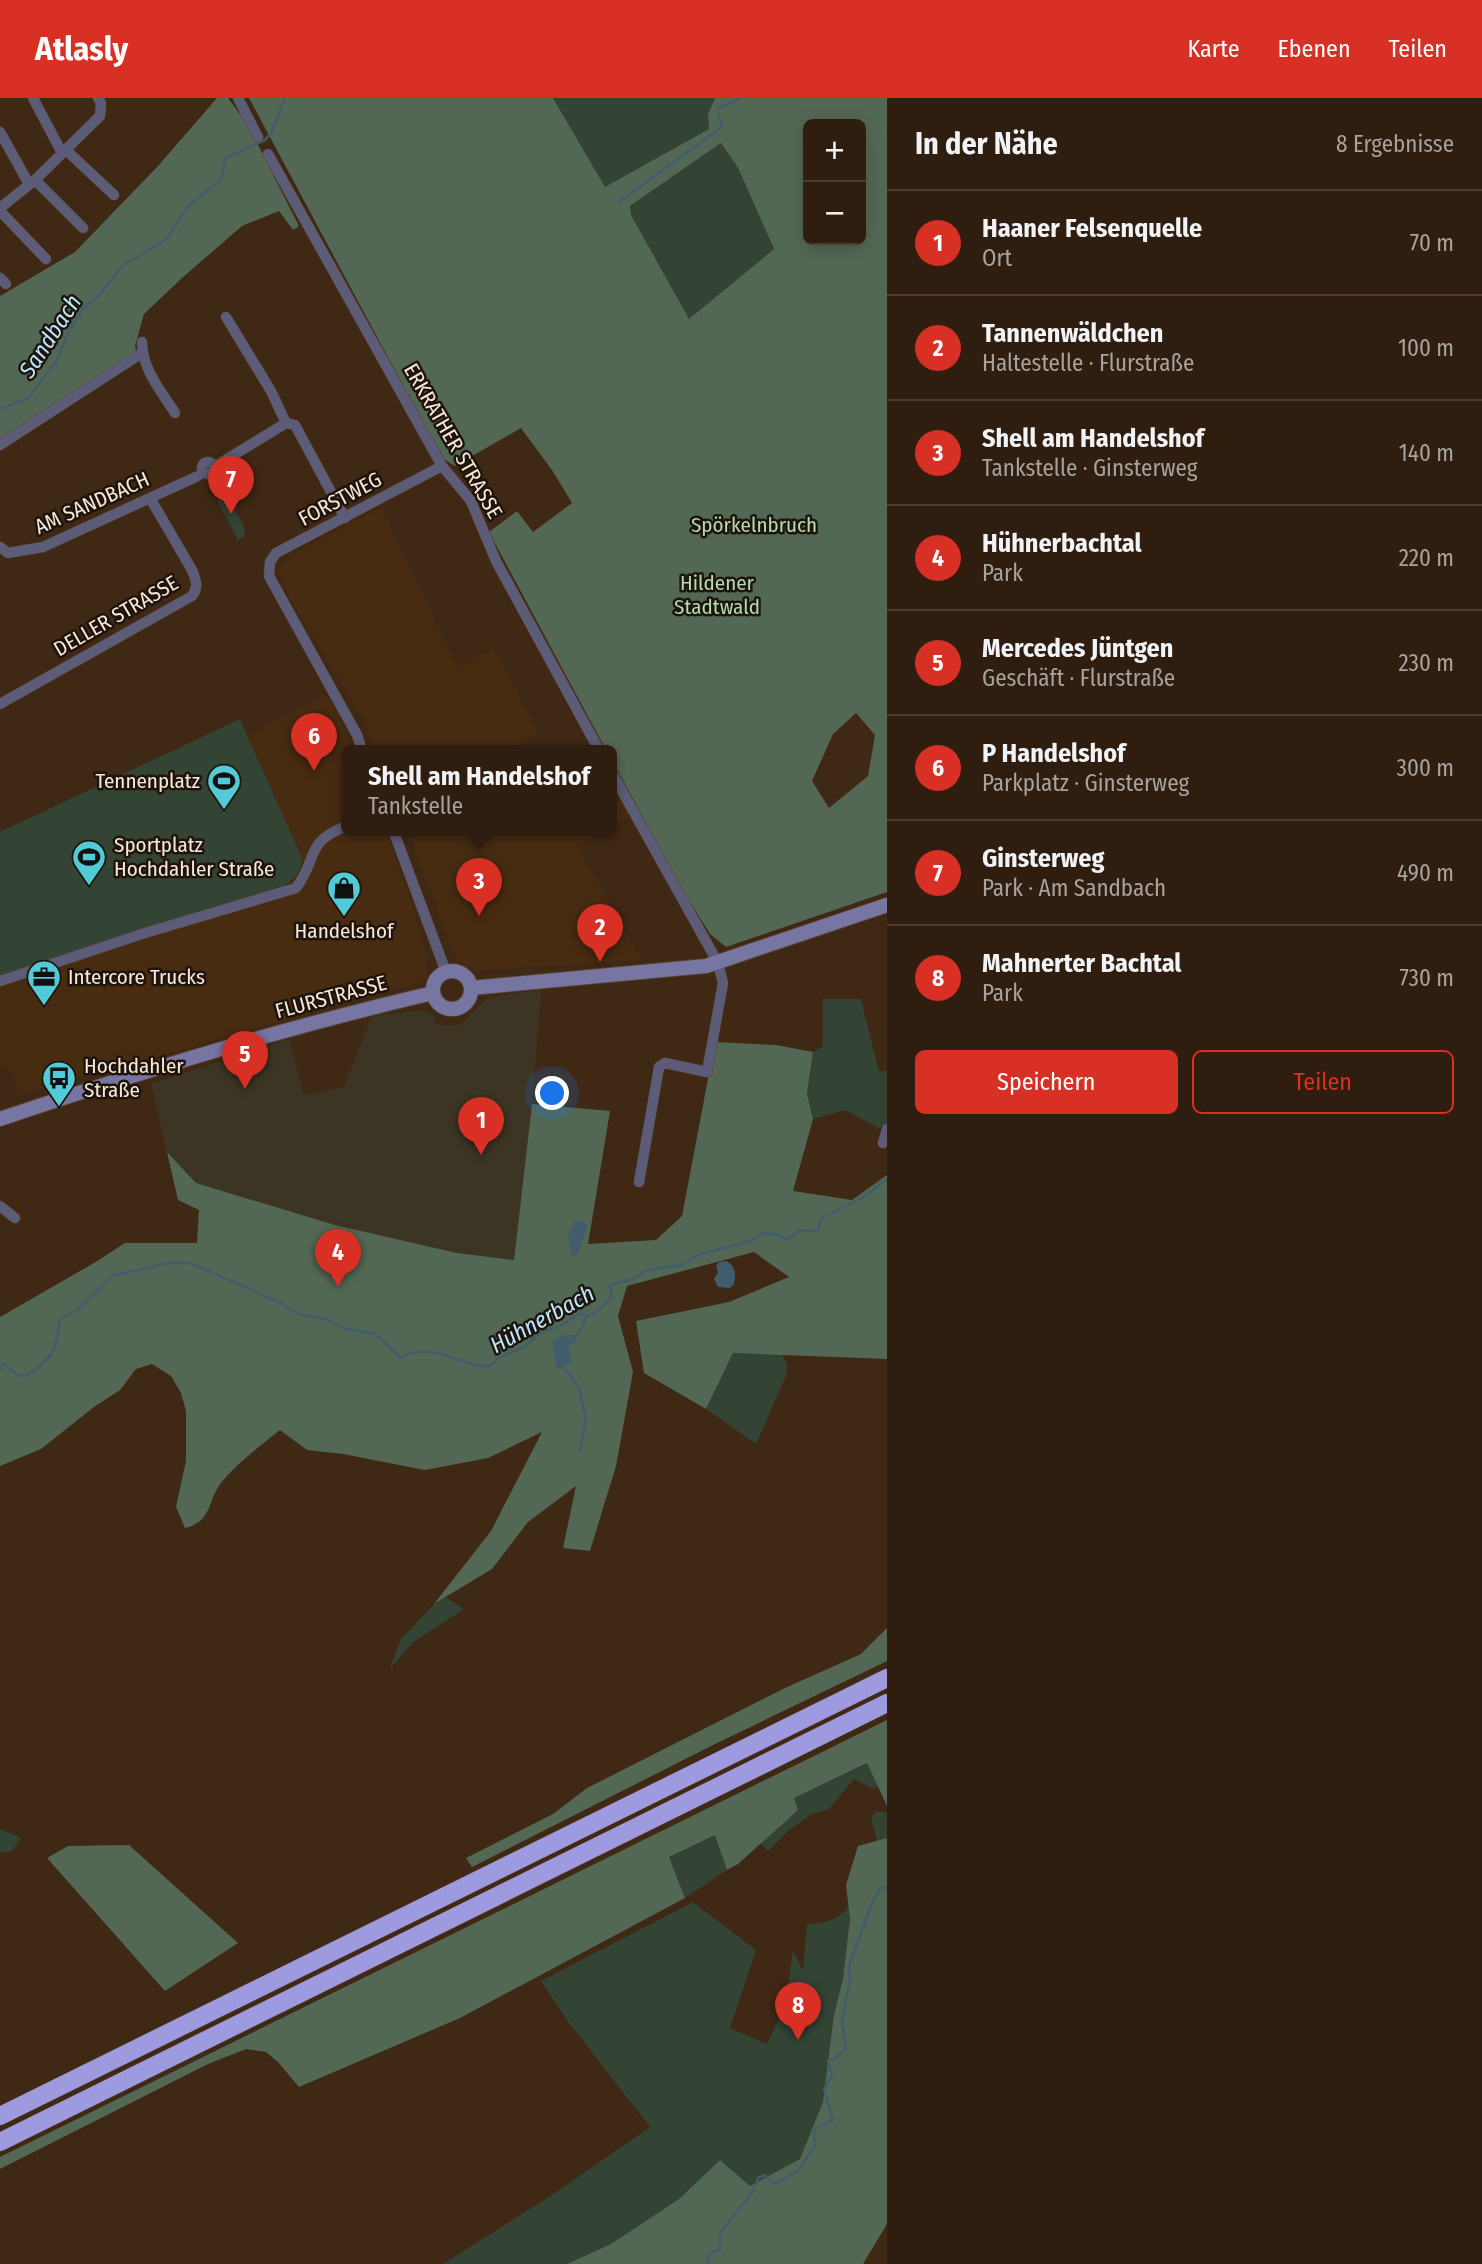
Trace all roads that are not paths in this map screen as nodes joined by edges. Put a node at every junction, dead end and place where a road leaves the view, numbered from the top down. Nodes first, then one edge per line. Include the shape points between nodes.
1 (33, 98) edge
2 (98, 98) edge
3 (238, 98) edge
4 (0, 132) edge
5 (258, 137) dead end
6 (64, 151) junction
7 (268, 154) dead end
8 (32, 182) junction
9 (114, 195) dead end
10 (0, 209) edge
11 (82, 228) dead end
12 (46, 259) dead end
13 (226, 317) dead end
14 (175, 413) dead end
15 (286, 423) junction
16 (0, 445) edge
17 (442, 466) junction
18 (214, 467) dead end
19 (198, 475) dead end
20 (150, 498) junction
21 (345, 518) junction
22 (0, 547) edge
23 (0, 704) edge
24 (360, 745) edge
25 (596, 745) edge
26 (617, 782) edge
27 (341, 828) edge
28 (395, 836) edge
29 (887, 905) edge
30 (718, 963) junction
31 (446, 972) junction
32 (0, 981) edge
33 (471, 988) junction
34 (433, 993) junction
35 (0, 1118) edge
36 (887, 1129) edge
37 (883, 1143) dead end
38 (639, 1182) dead end
39 (0, 1206) edge
40 (15, 1218) dead end
41 (887, 1678) edge
42 (887, 1703) edge
43 (0, 2116) edge
44 (0, 2142) edge

1 - 6 street
2 - 6 street via 100,116
3 - 5 street
4 - 8 street
6 - 8 street
6 - 9 street
7 - 17 street, ERKRATHER STRASSE
8 - 10 street
8 - 11 street
10 - 12 street
13 - 15 street
14 - 16 street via 149,372 142,347
15 - 18 street
15 - 21 street via 295,425
17 - 21 street, FORSTWEG
17 - 25 street, ERKRATHER STRASSE via 471,501 496,561
19 - 20 street, AM SANDBACH
20 - 22 street, AM SANDBACH via 43,547 8,553
20 - 23 street, DELLER STRASSE via 197,583 192,596
21 - 24 street, FORSTWEG via 276,553 269,576
26 - 30 street
27 - 32 street via 318,841 296,888
28 - 31 street
29 - 30 main road
30 - 33 main road
30 - 38 street via 723,983 707,1072 665,1063 659,1067
31 - 33 main road via 461,973
31 - 34 main road via 435,981
33 - 34 main road via 469,1000 458,1008 444,1008
34 - 35 main road, FLURSTRASSE via 316,1021
36 - 37 street
39 - 40 street
41 - 43 highway
42 - 44 highway

